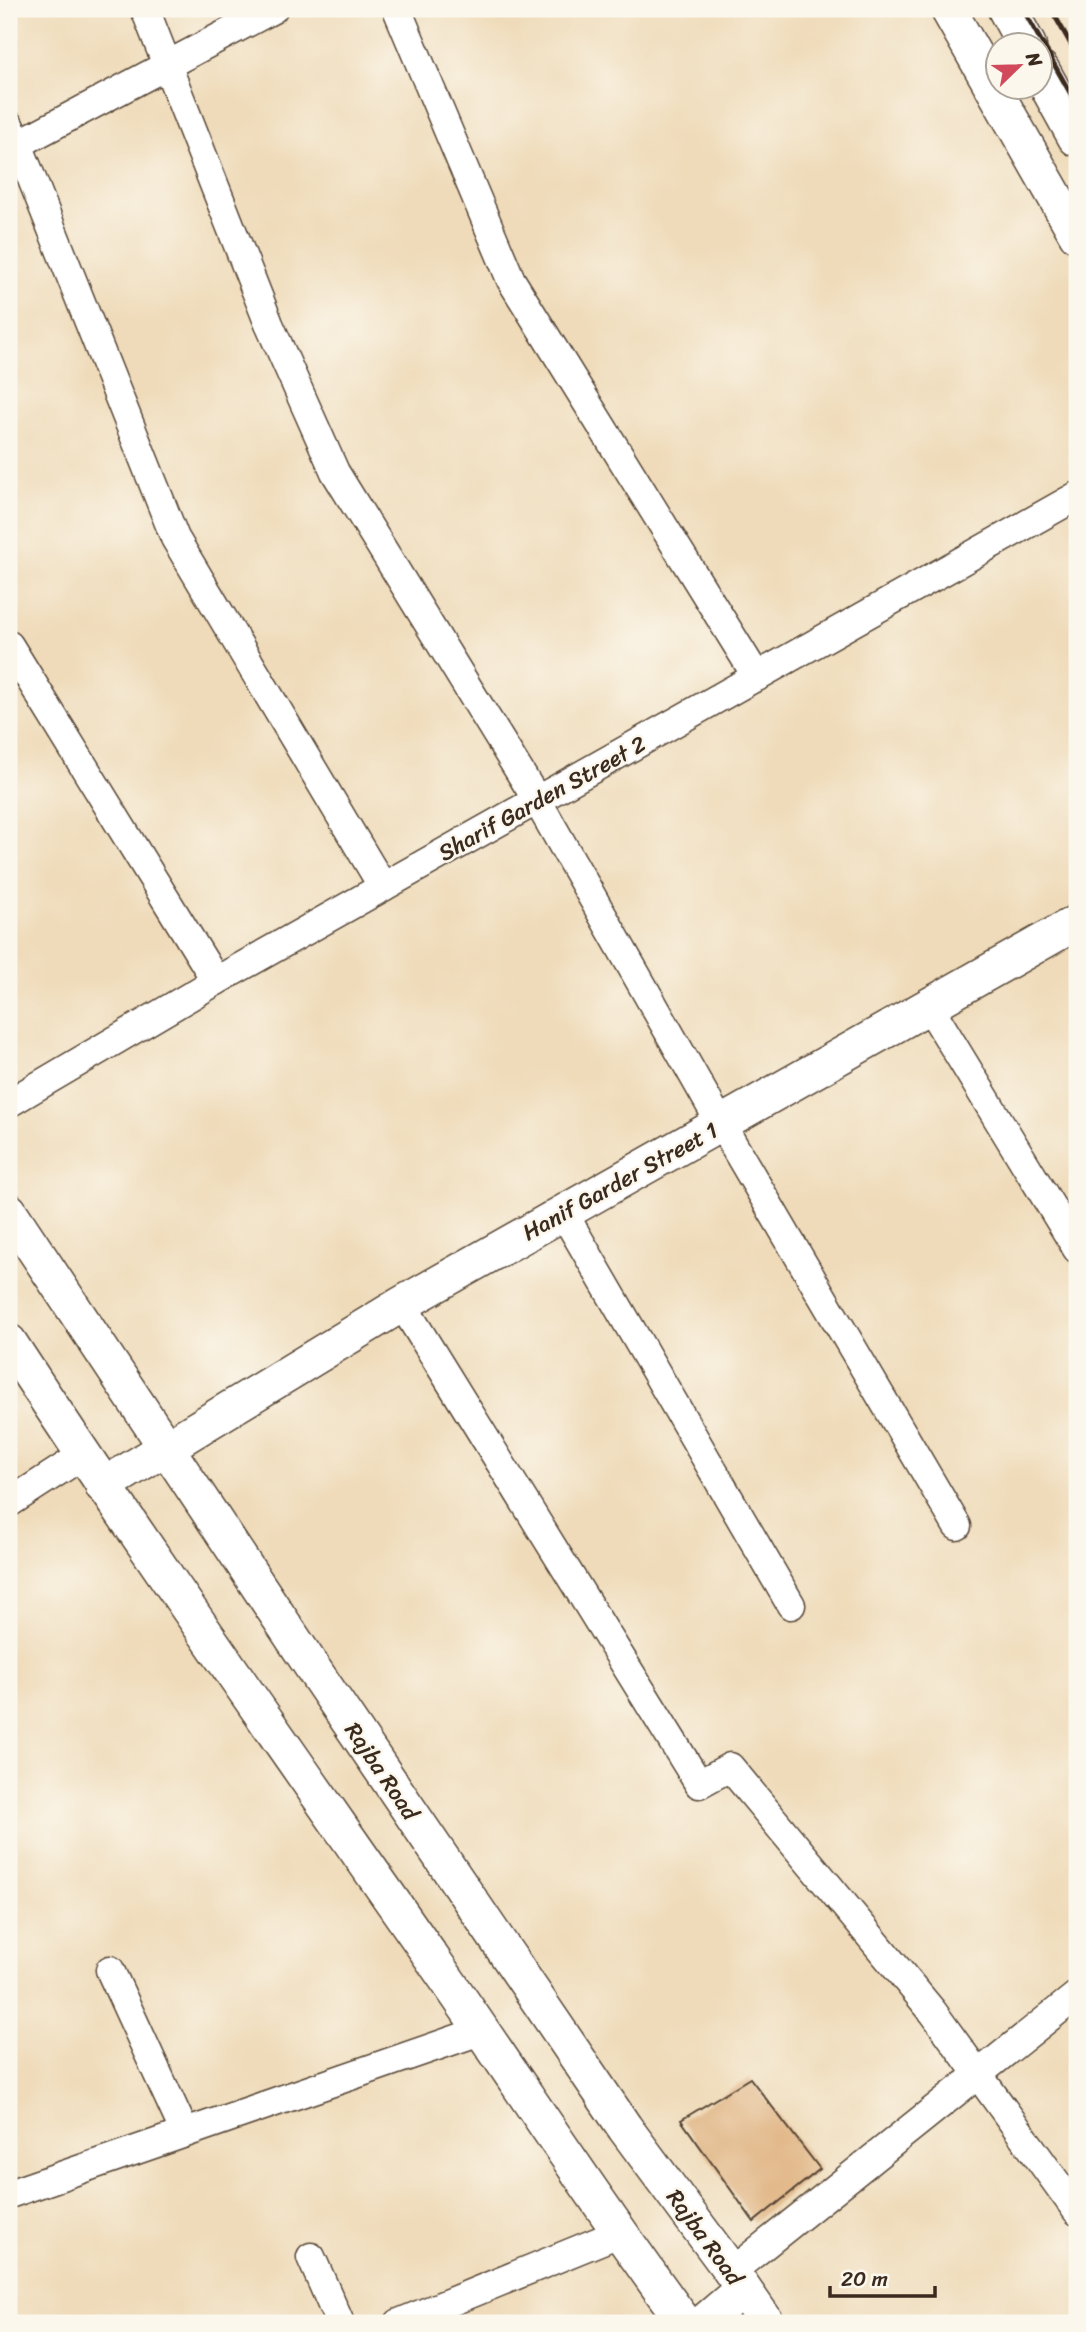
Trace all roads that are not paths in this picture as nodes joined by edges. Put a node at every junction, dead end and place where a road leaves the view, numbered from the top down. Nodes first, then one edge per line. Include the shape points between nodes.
1 (145, 9) edge
2 (273, 9) edge
3 (397, 9) edge
4 (948, 9) edge
5 (1007, 9) edge
6 (1019, 32) edge
7 (166, 65) junction
8 (1054, 94) edge
9 (1077, 137) edge
10 (12, 139) edge
11 (1077, 235) edge
12 (1077, 496) edge
13 (9, 645) edge
14 (757, 677) junction
15 (537, 800) junction
16 (383, 887) junction
17 (1077, 922) edge
18 (216, 981) junction
19 (929, 1006) junction
20 (9, 1103) edge
21 (721, 1124) junction
22 (9, 1211) edge
23 (563, 1212) junction
24 (1077, 1249) edge
25 (402, 1304) junction
26 (9, 1342) edge
27 (166, 1446) junction
28 (83, 1455) junction
29 (103, 1486) junction
30 (9, 1503) edge
31 (957, 1527) dead end
32 (791, 1605) dead end
33 (110, 1970) dead end
34 (1077, 1995) edge
35 (483, 2030) junction
36 (977, 2074) junction
37 (185, 2133) junction
38 (10, 2188) edge
39 (1077, 2211) edge
40 (619, 2234) junction
41 (311, 2257) dead end
42 (737, 2280) junction
43 (340, 2323) edge
44 (399, 2323) edge
45 (685, 2323) edge
46 (703, 2323) edge
47 (767, 2323) edge

1 - 7 street
2 - 7 street
3 - 14 street via 511,280
4 - 11 street
5 - 6 main road
7 - 10 street
7 - 15 street via 269,324 335,472
8 - 9 main road
10 - 16 street via 175,538
12 - 14 street, Sharif Garden Street 2
13 - 18 street
14 - 15 street, Sharif Garden Street 2
15 - 16 street, Sharif Garden Street 2
15 - 21 street
16 - 18 street, Sharif Garden Street 2
17 - 19 street, Hanif Garder Street 1
18 - 20 street, Sharif Garden Street 2
19 - 21 street, Hanif Garder Street 1
19 - 24 street
21 - 23 street, Hanif Garder Street 1
21 - 31 street
22 - 27 street, Rajba Road
23 - 25 street, Hanif Garder Street 1
23 - 32 street
25 - 27 street, Hanif Garder Street 1
25 - 36 street via 699,1784 730,1766 933,2012
26 - 28 street
27 - 29 street, Hanif Garder Street 1
27 - 42 street, Rajba Road via 625,2128
28 - 29 street
28 - 30 street
29 - 35 street
33 - 37 street
34 - 36 street
35 - 37 street
35 - 40 street
36 - 39 street
36 - 42 street
37 - 38 street
40 - 44 street
40 - 45 street
41 - 43 street
42 - 46 street
42 - 47 street, Rajba Road

